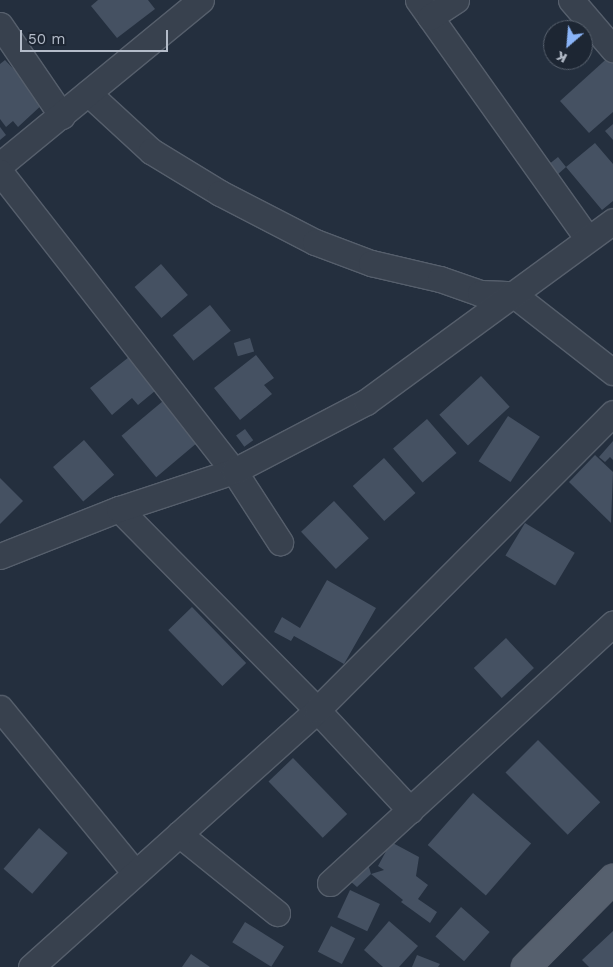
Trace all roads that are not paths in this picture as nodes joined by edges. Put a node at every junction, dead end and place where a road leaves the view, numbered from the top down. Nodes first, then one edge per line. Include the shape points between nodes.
1 (201, 0) edge
2 (456, 0) edge
3 (571, 0) edge
4 (424, 8) edge
5 (0, 25) edge
6 (613, 48) edge
7 (88, 93) junction
8 (62, 116) junction
9 (0, 165) edge
10 (0, 172) edge
11 (613, 221) edge
12 (588, 239) junction
13 (513, 294) junction
14 (613, 372) edge
15 (613, 413) edge
16 (234, 471) junction
17 (118, 509) junction
18 (280, 542) dead end
19 (0, 556) edge
20 (613, 624) edge
21 (0, 708) edge
22 (317, 710) junction
23 (410, 810) junction
24 (178, 834) junction
25 (135, 873) junction
26 (613, 879) edge
27 (330, 883) dead end
28 (277, 913) dead end
29 (31, 967) edge
30 (526, 967) edge

1 - 7 street
2 - 4 street
3 - 6 street
4 - 12 street
5 - 8 street
7 - 8 street
7 - 13 street via 151,151 220,193 315,242 371,263 440,278 480,293
8 - 9 street
10 - 16 street
11 - 12 street
12 - 13 street
13 - 14 street
13 - 16 street via 366,402
15 - 22 street
16 - 17 street
16 - 18 street
17 - 19 street
17 - 22 street
20 - 23 street
21 - 25 street
22 - 23 street
22 - 24 street
23 - 27 street
24 - 25 street
24 - 28 street
25 - 29 street
26 - 30 main road

